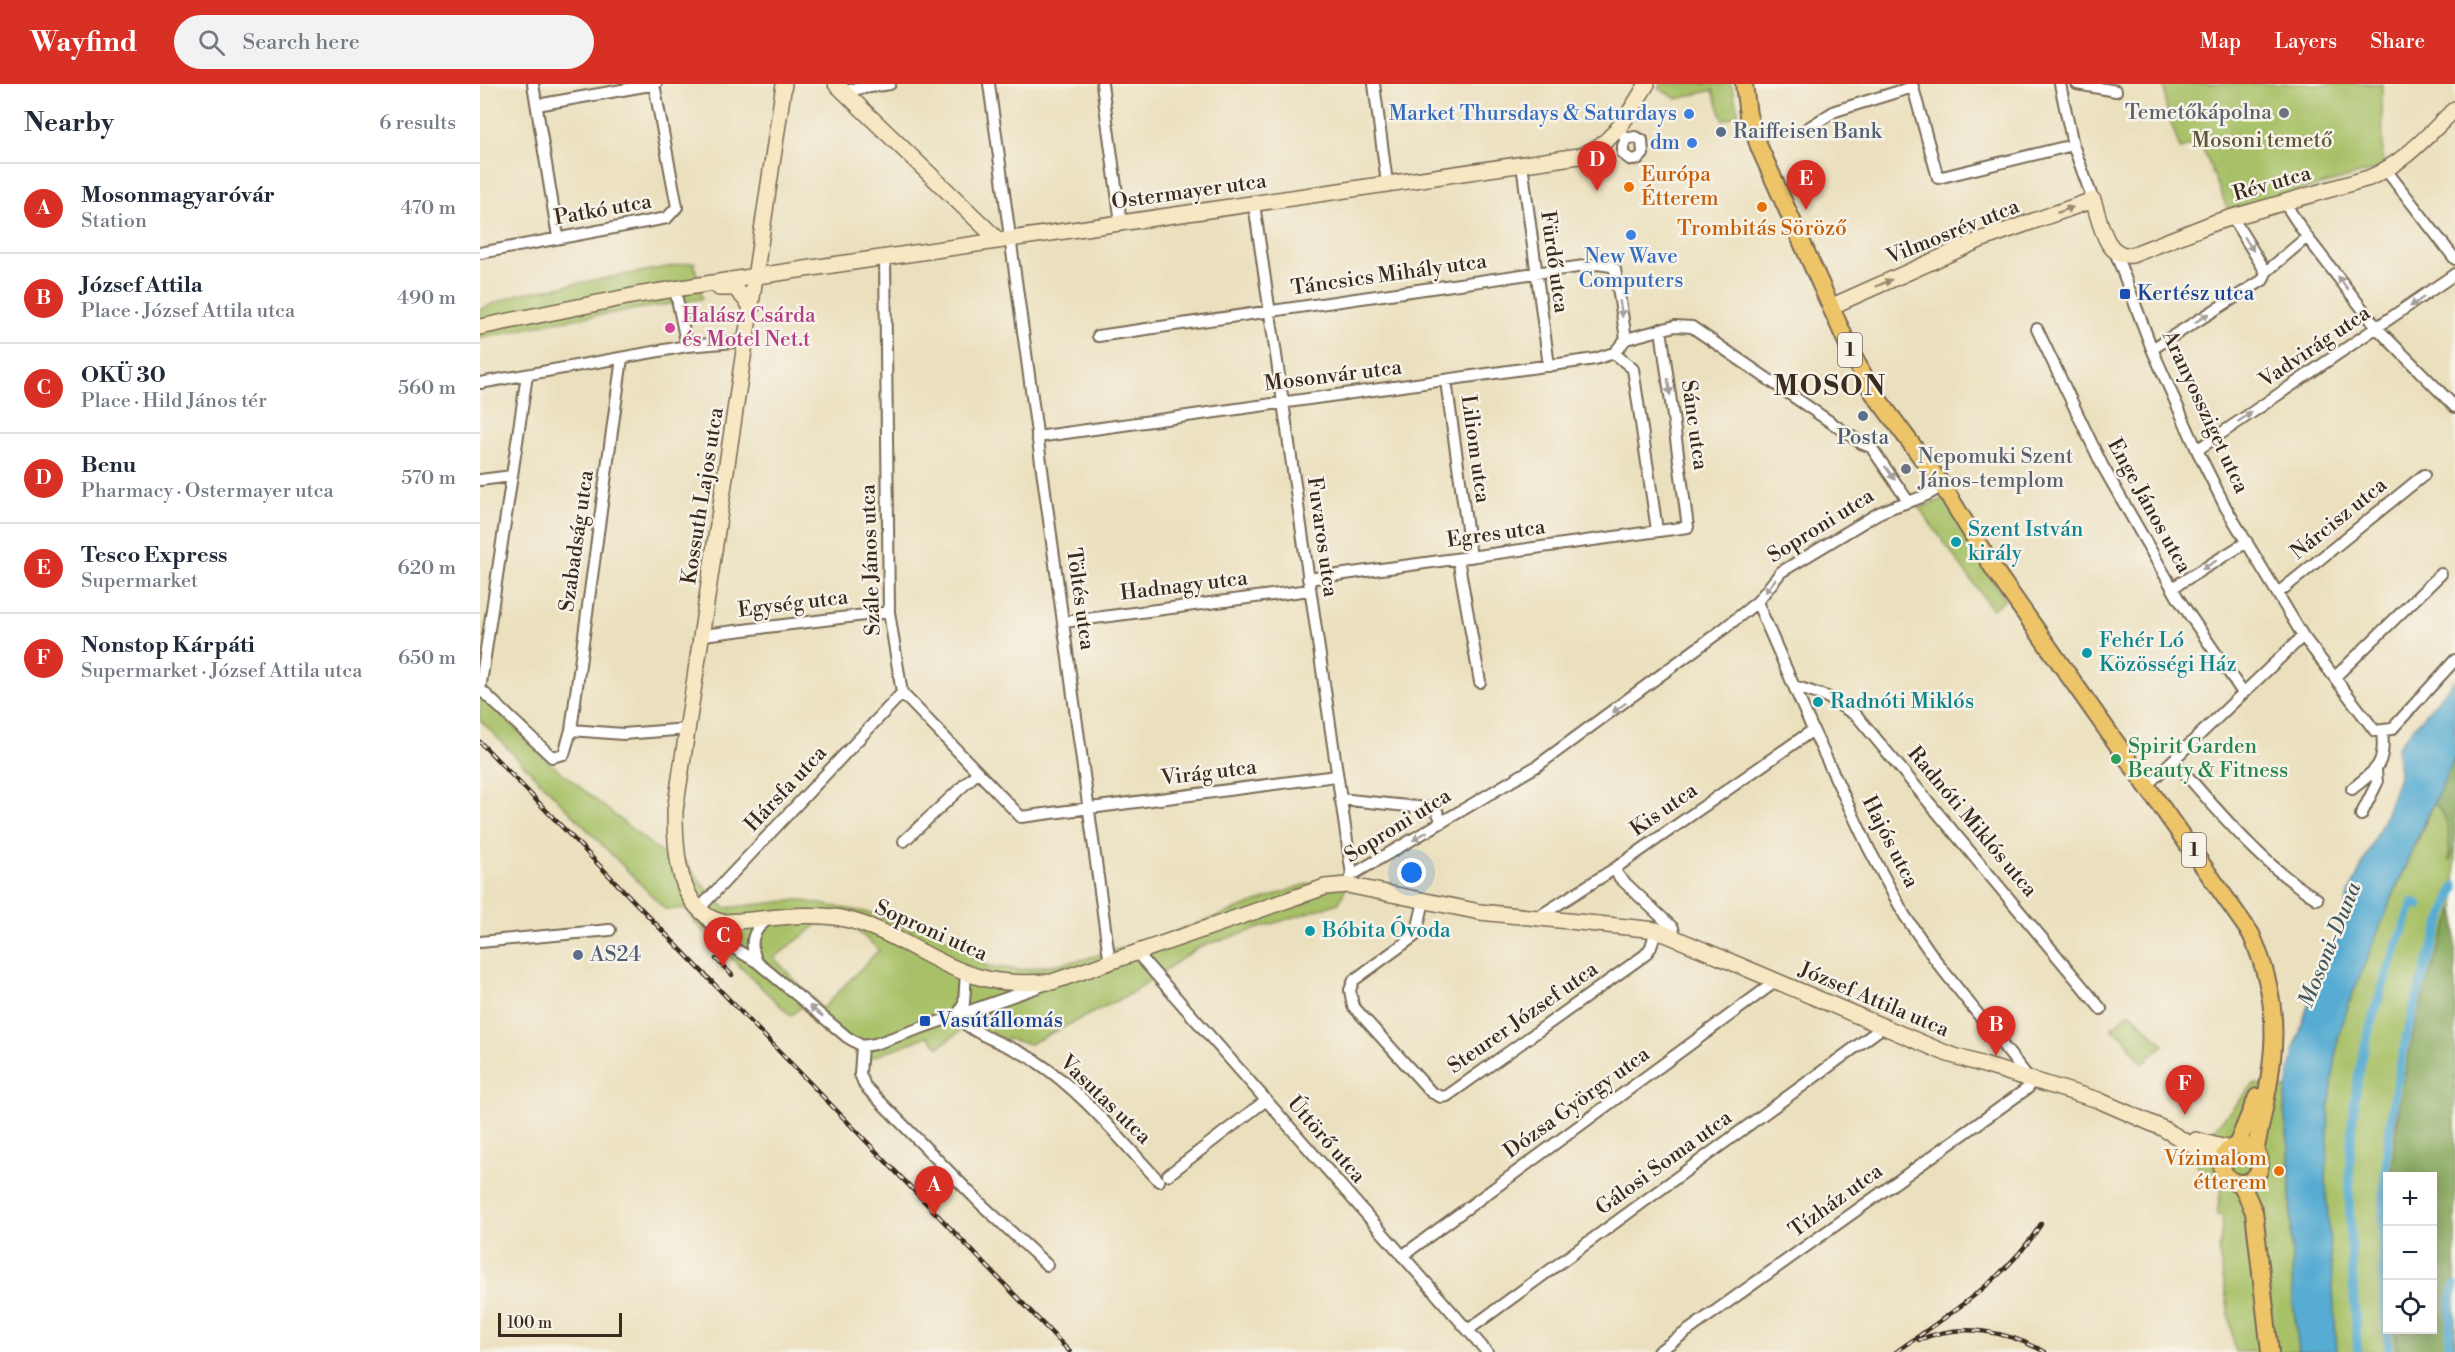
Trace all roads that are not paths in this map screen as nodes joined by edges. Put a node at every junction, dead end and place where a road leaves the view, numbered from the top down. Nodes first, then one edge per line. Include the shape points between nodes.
1 (533, 84) edge
2 (655, 84) edge
3 (784, 84) edge
4 (890, 84) edge
5 (988, 84) edge
6 (1102, 84) edge
7 (1374, 84) edge
8 (1647, 84) edge
9 (1744, 84) edge
10 (2060, 84) edge
11 (2077, 84) edge
12 (1912, 85) edge
13 (840, 87) edge
14 (2116, 91) dead end
15 (537, 105) junction
16 (2455, 109) edge
17 (1805, 130) dead end
18 (1622, 134) junction
19 (2073, 145) junction
20 (1522, 164) junction
21 (2386, 170) junction
22 (1387, 183) junction
23 (2093, 200) junction
24 (2284, 202) junction
25 (1254, 204) junction
26 (2232, 217) junction
27 (1121, 223) junction
28 (558, 237) junction
29 (2307, 237) junction
30 (1004, 240) junction
31 (761, 241) junction
32 (480, 253) edge
33 (2116, 254) junction
34 (885, 258) junction
35 (2455, 259) edge
36 (2266, 272) junction
37 (1536, 274) junction
38 (2455, 274) edge
39 (756, 276) junction
40 (676, 294) junction
41 (752, 307) junction
42 (1830, 307) junction
43 (1270, 311) junction
44 (480, 327) edge
45 (1661, 329) junction
46 (2037, 329) dead end
47 (2379, 329) junction
48 (1098, 336) dead end
49 (1626, 339) junction
50 (747, 341) junction
51 (687, 346) junction
52 (2152, 349) junction
53 (1614, 353) junction
54 (622, 358) junction
55 (1549, 366) junction
56 (527, 375) junction
57 (1446, 381) junction
58 (480, 382) edge
59 (1283, 401) junction
60 (2455, 407) edge
61 (1038, 437) junction
62 (2197, 450) junction
63 (2424, 475) dead end
64 (512, 476) junction
65 (480, 480) edge
66 (1942, 485) junction
67 (1908, 501) junction
68 (1688, 526) joint
69 (1657, 530) junction
70 (2247, 542) junction
71 (1471, 557) junction
72 (1458, 559) junction
73 (2440, 574) dead end
74 (1309, 584) junction
75 (2172, 588) junction
76 (2278, 593) junction
77 (1757, 602) junction
78 (889, 612) junction
79 (1064, 622) junction
80 (703, 635) junction
81 (2303, 636) junction
82 (2455, 660) edge
83 (2335, 678) junction
84 (1480, 682) dead end
85 (1794, 686) junction
86 (480, 690) edge
87 (902, 693) junction
88 (2243, 693) junction
89 (688, 729) junction
90 (571, 730) junction
91 (1813, 730) junction
92 (2382, 732) junction
93 (2173, 760) junction
94 (2376, 770) junction
95 (977, 773) junction
96 (1336, 776) junction
97 (2147, 785) junction
98 (2352, 789) dead end
99 (1340, 800) junction
100 (1087, 808) junction
101 (2361, 815) dead end
102 (1442, 822) junction
103 (904, 841) dead end
104 (1614, 869) junction
105 (1350, 880) junction
106 (2317, 898) dead end
107 (1424, 901) junction
108 (698, 910) junction
109 (771, 918) junction
110 (1535, 919) junction
111 (610, 930) dead end
112 (1656, 930) junction
113 (1675, 937) junction
114 (480, 942) edge
115 (1137, 953) junction
116 (757, 962) junction
117 (1110, 964) junction
118 (966, 972) junction
119 (1052, 982) junction
120 (1774, 982) junction
121 (2101, 1009) dead end
122 (957, 1017) junction
123 (1883, 1027) junction
124 (862, 1046) junction
125 (2271, 1066) junction
126 (2031, 1078) junction
127 (1265, 1101) junction
128 (2229, 1152) junction
129 (2255, 1152) junction
130 (2249, 1179) junction
131 (1402, 1256) junction
132 (1047, 1265) dead end
133 (1468, 1330) junction
134 (1487, 1352) edge
135 (1658, 1352) edge
136 (2270, 1352) edge

1 - 15 street
2 - 15 street
2 - 28 street, Patkó utca via 677,207 667,218
3 - 31 street, Kossuth Lajos utca
4 - 13 street
5 - 30 street, Töltés utca
6 - 27 street
7 - 22 street
8 - 18 street, Ostermayer utca
9 - 42 main road, 1 via 1748,115 1760,149
10 - 19 street, Aranyossziget utca
11 - 14 street
12 - 17 street via 1835,111
12 - 19 street via 1938,178
13 - 30 street
15 - 28 street
16 - 21 street, Rév utca via 2401,161
18 - 18 street via 1623,154 1638,159 1643,154 1642,140
18 - 20 street, Ostermayer utca via 1579,156
19 - 23 street, Aranyossziget utca
20 - 22 street, Ostermayer utca
20 - 37 street, Fürdő utca
21 - 24 street, Rév utca
21 - 35 street
22 - 25 street, Ostermayer utca
23 - 33 street, Aranyossziget utca
42 -> 23 street, Vilmosrév utca via 1980,240
24 - 26 street, Rév utca
24 - 29 street
25 - 27 street, Ostermayer utca
25 - 43 street, Fuvaros utca
26 - 33 street, Rév utca via 2132,255
26 -> 36 street
27 - 30 street, Ostermayer utca
28 - 32 street, Patkó utca
29 - 36 street
47 -> 29 street
30 - 34 street, Ostermayer utca
30 - 61 street, Töltés utca
31 - 39 street, Kossuth Lajos utca
31 - 40 street via 740,271
33 - 52 street, Aranyossziget utca
34 - 39 street, Ostermayer utca
34 - 78 street, Szále János utca
52 -> 36 street via 2263,280
37 - 43 street, Táncsics Mihály utca
37 -> 49 street, Táncsics Mihály utca via 1598,264 1611,266
37 - 55 street, Fürdő utca
38 -> 47 street, Vadvirág utca
39 - 40 street, Ostermayer utca
39 - 41 street, Kossuth Lajos utca
40 - 41 street via 735,288
40 - 44 street
40 - 51 street
41 - 50 street, Kossuth Lajos utca
42 - 66 main road, 1 via 1872,391
43 - 48 street, Táncsics Mihály utca
43 - 59 street, Fuvaros utca
45 - 49 street
45 -> 67 street via 1692,327 1871,447
45 -> 68 street, Sánc utca
46 - 75 street, Enge János utca via 2102,465
47 - 60 street
62 -> 47 street, Vadvirág utca
49 - 53 street
50 - 51 street
50 - 80 street, Kossuth Lajos utca
51 - 54 street
52 - 62 street, Aranyossziget utca
53 - 55 street, Mosonvár utca
53 - 69 street via 1633,369
54 - 56 street
54 - 90 street, Szabadság utca
55 - 57 street, Mosonvár utca
56 - 58 street
56 - 64 street
57 - 59 street, Mosonvár utca
57 - 71 street, Liliom utca
59 - 61 street, Mosonvár utca
59 - 74 street, Fuvaros utca
61 - 79 street, Töltés utca
62 - 70 street, Aranyossziget utca
63 - 76 street, Nárcisz utca
64 - 65 street
64 - 86 street
66 - 67 street, Soproni utca via 1932,494
66 - 97 main road, 1 via 1995,571
67 -> 77 street, Soproni utca via 1877,514 1781,572
68 - 69 street, Egres utca
69 - 71 street, Egres utca
70 -> 75 street
70 - 76 street, Aranyossziget utca
71 - 72 street, Egres utca
72 - 74 street, Egres utca
72 - 84 street
73 - 83 street
74 - 79 street, Hadnagy utca
74 - 96 street, Fuvaros utca
75 - 88 street, Enge János utca
76 - 81 street, Aranyossziget utca
77 - 85 street, Hajós utca
77 -> 102 street, Soproni utca via 1538,766
78 - 80 street, Egység utca
78 - 87 street, Szále János utca
79 - 100 street, Töltés utca
80 - 89 street, Kossuth Lajos utca
81 - 83 street, Aranyossziget utca
81 - 88 street
82 - 92 street via 2392,729
83 - 92 street, Aranyossziget utca via 2375,731
85 - 91 street, Hajós utca
85 - 121 street, Radnóti Miklós utca via 1827,697 1857,716
86 - 90 street, Szabadság utca via 552,757 564,754
87 - 95 street
87 - 108 street, Hársfa utca
88 - 93 street
89 - 90 street via 623,734
89 - 108 street, Kossuth Lajos utca via 675,811 675,838 687,889
91 - 104 street, Kis utca
91 - 126 street, Hajós utca via 1905,916 1939,965
92 - 94 street via 2382,760
93 - 97 street
93 - 106 street via 2252,848 2289,881
94 - 98 street
94 - 101 street via 2376,783
95 - 100 street via 1021,816
95 - 103 street
96 - 99 street, Fuvaros utca
96 - 100 street, Virág utca
97 - 125 main road, 1 via 2251,934 2268,976 2273,1005
99 - 102 street via 1436,809
99 - 105 street, Fuvaros utca
100 - 117 street, Töltés utca
102 -> 105 street, Soproni utca
104 - 110 street, Kis utca
104 - 113 street, József Attila utca via 1672,928
105 - 107 street, József Attila utca
105 - 115 street, Soproni utca
107 - 110 street, József Attila utca
107 - 112 street, Steurer József utca via 1416,935 1354,980 1350,990 1353,1006 1431,1092 1441,1097 1645,955
108 - 109 street, Soproni utca via 721,922
108 - 116 street via 730,946
109 - 116 street via 753,936
109 - 118 street, Soproni utca via 824,916 853,921 885,931
110 - 112 street, József Attila utca
111 - 114 street
112 - 113 street, József Attila utca
113 - 120 street, József Attila utca
115 - 117 street, Soproni utca
115 - 127 street, Úttörő utca
124 -> 116 street
117 - 119 street, Soproni utca
118 - 119 street, Soproni utca via 998,981
118 - 122 street via 964,1003
119 - 122 street
120 - 123 street, József Attila utca
120 - 131 street, Dózsa György utca
122 - 124 street
122 - 127 street, Vasutas utca via 971,1030 1035,1061 1060,1079 1163,1178
123 - 126 street, József Attila utca via 1948,1054
123 - 133 street, Gálosi Soma utca
124 - 132 street via 860,1074 865,1086
125 - 128 main road, 1
125 - 129 main road, 1
126 - 128 street, József Attila utca
126 - 135 street, Tízház utca via 2028,1088
127 - 131 street, Úttörő utca
128 - 129 main road via 2249,1147
128 - 130 main road, 1 via 2228,1178
129 - 130 main road, 1 via 2260,1164
130 - 136 main road, 1 via 2261,1250
131 - 133 street, Úttörő utca
133 - 134 street, Úttörő utca

